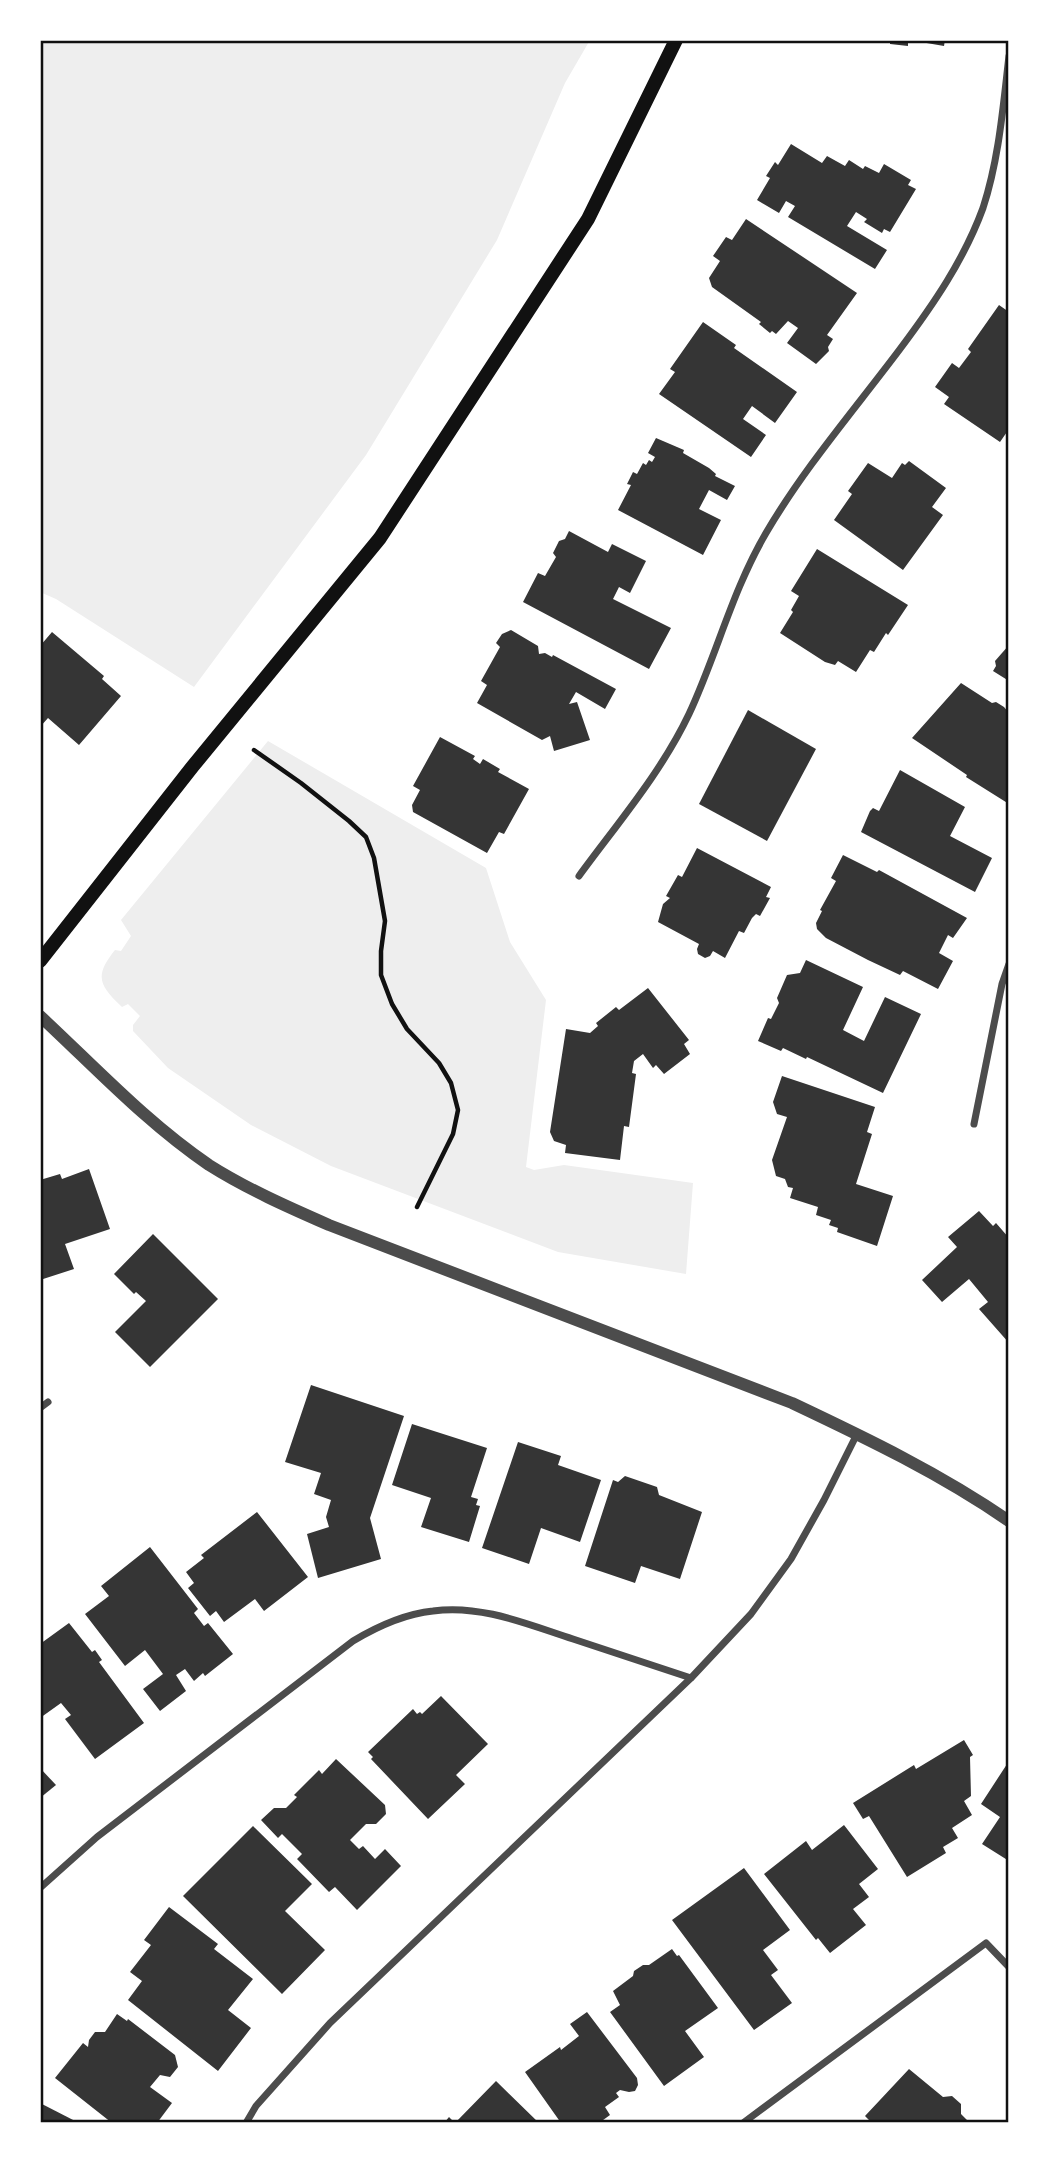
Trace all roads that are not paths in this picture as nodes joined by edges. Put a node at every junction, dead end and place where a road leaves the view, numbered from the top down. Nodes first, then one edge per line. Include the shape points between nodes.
1 (676, 40) edge
2 (1009, 56) edge
3 (1004, 129) edge
4 (579, 876) dead end
5 (40, 961) edge
6 (1009, 964) edge
7 (40, 1016) edge
8 (974, 1124) dead end
9 (48, 1402) dead end
10 (40, 1408) edge
11 (857, 1434) junction
12 (1009, 1521) edge
13 (691, 1678) junction
14 (40, 1888) edge
15 (1009, 1967) edge
16 (246, 2123) edge
17 (743, 2123) edge

1 - 5 main road via 588,219 380,538
2 - 3 street
3 - 4 street via 983,207 938,298 766,533 737,588 688,713 656,771
6 - 8 street
7 - 11 street via 154,1123 210,1165 268,1198 725,1376
9 - 10 street
11 - 12 street
11 - 13 street via 791,1559 751,1614
13 - 14 street via 510,1619 472,1611 405,1616 353,1641 97,1837
13 - 16 street via 330,2024
15 - 17 street via 986,1944

